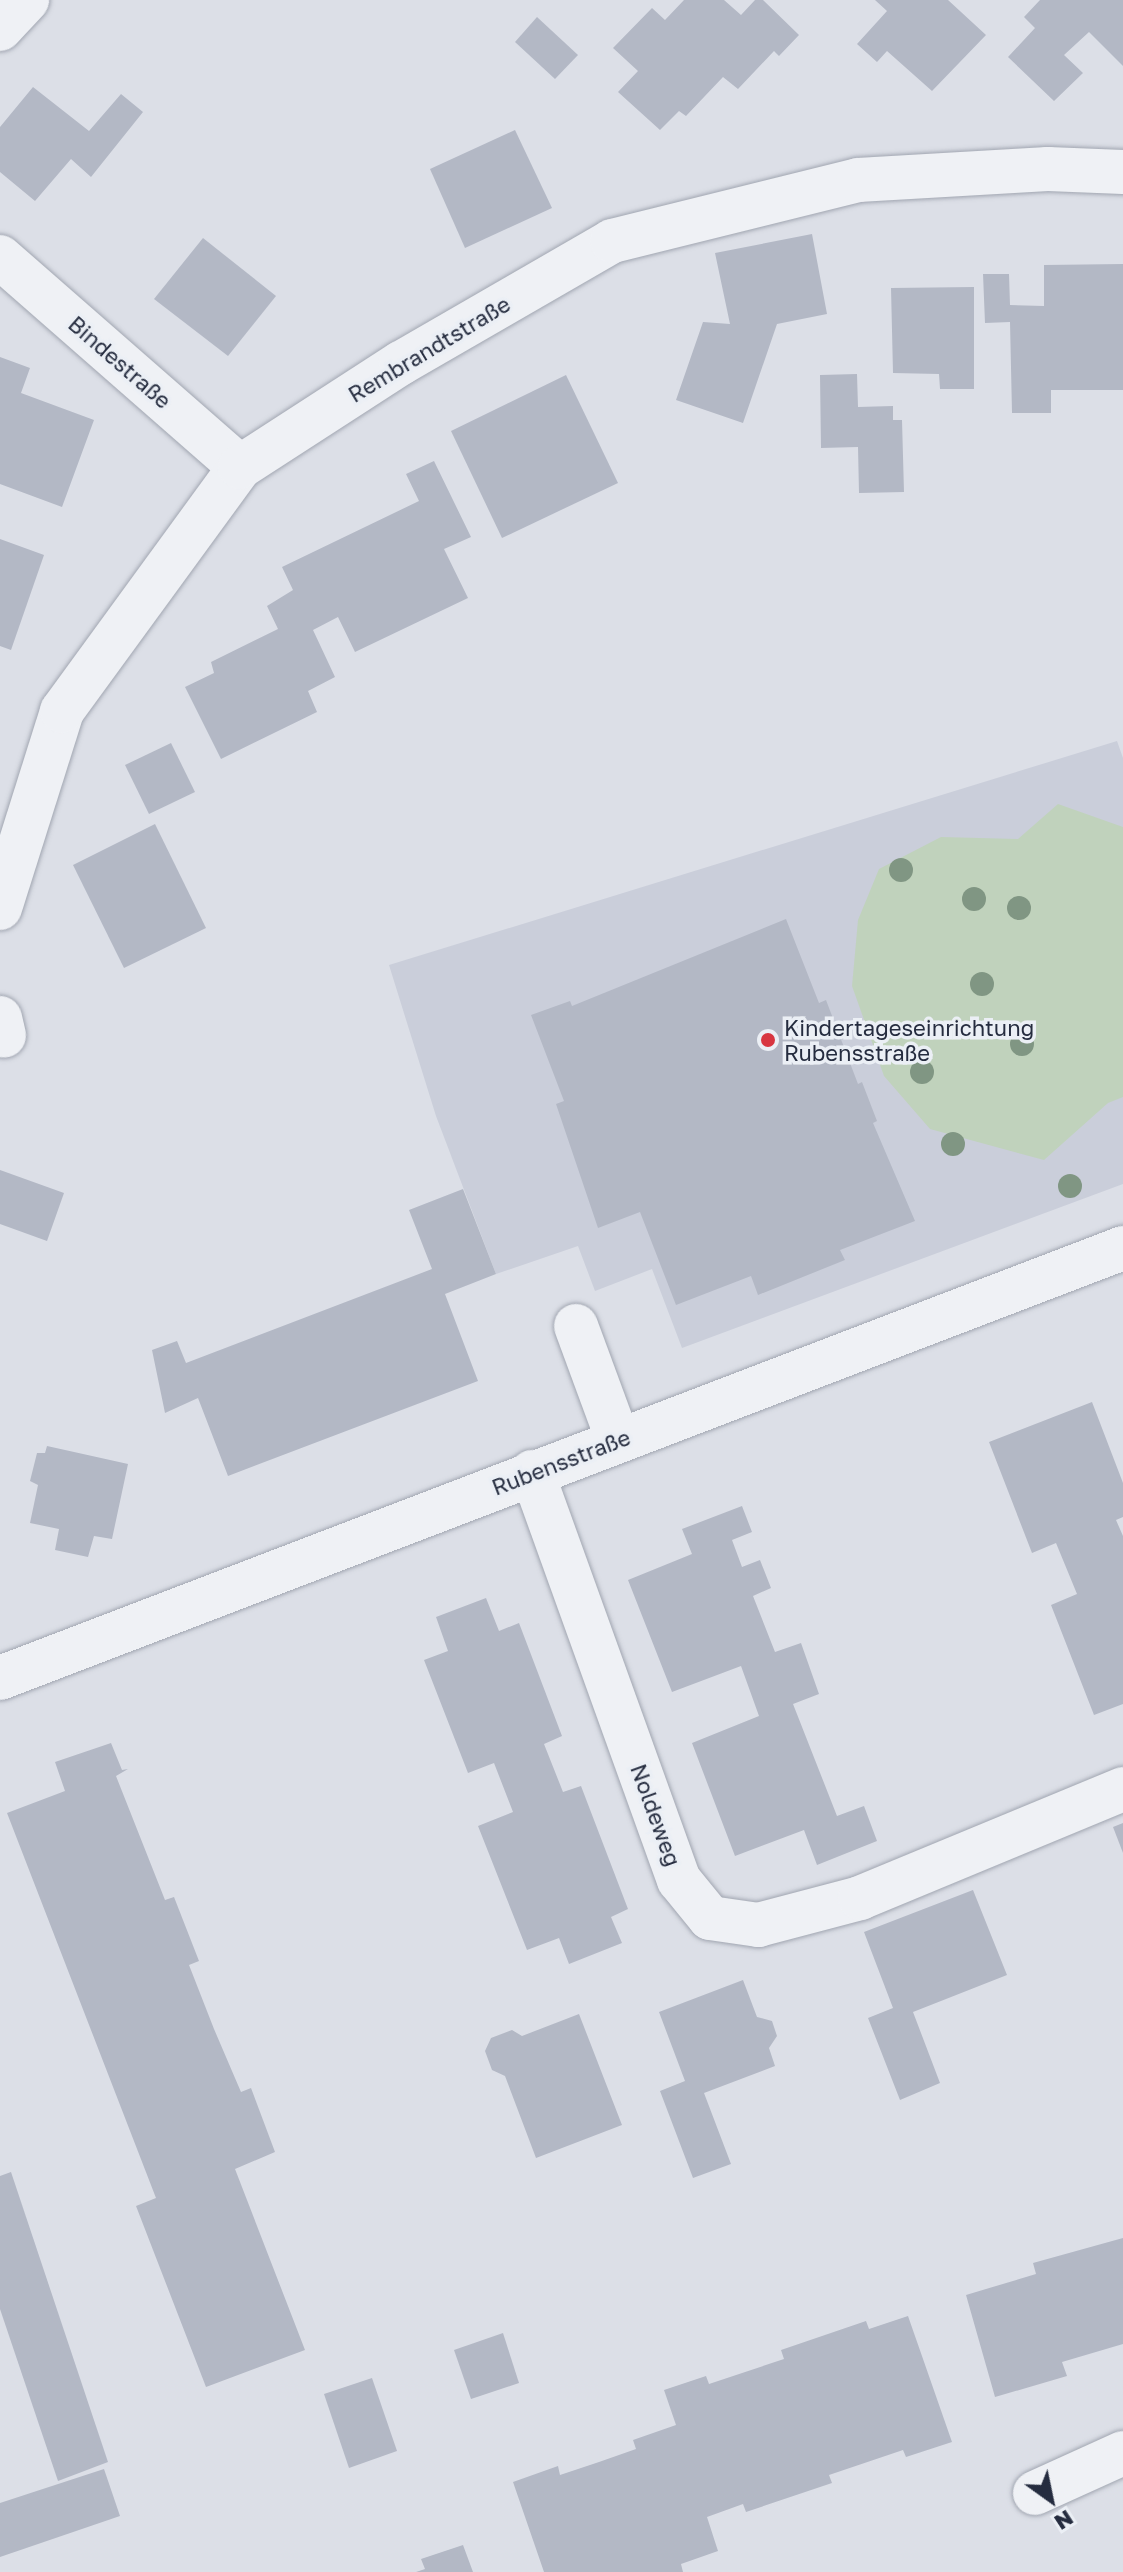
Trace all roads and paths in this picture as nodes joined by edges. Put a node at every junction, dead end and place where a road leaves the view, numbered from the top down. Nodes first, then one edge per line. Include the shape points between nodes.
1 (27, 0) edge
2 (0, 29) edge
3 (1123, 172) edge
4 (0, 257) edge
5 (240, 467) junction
6 (0, 908) edge
7 (1123, 1248) edge
8 (576, 1326) dead end
9 (618, 1440) junction
10 (532, 1472) junction
11 (0, 1678) edge
12 (1123, 1789) edge
13 (1123, 2453) edge
14 (1035, 2493) dead end

1 - 2 street
3 - 5 street, Rembrandtstraße via 1048,169 858,180 612,241 401,363
4 - 5 street, Bindestraße
5 - 6 street, Rembrandtstraße via 62,711
7 - 9 street, Rubensstraße
8 - 9 street
9 - 10 street, Rubensstraße
10 - 11 street, Rubensstraße
10 - 12 street, Noldeweg via 679,1880 710,1918 758,1925 860,1898
13 - 14 street

